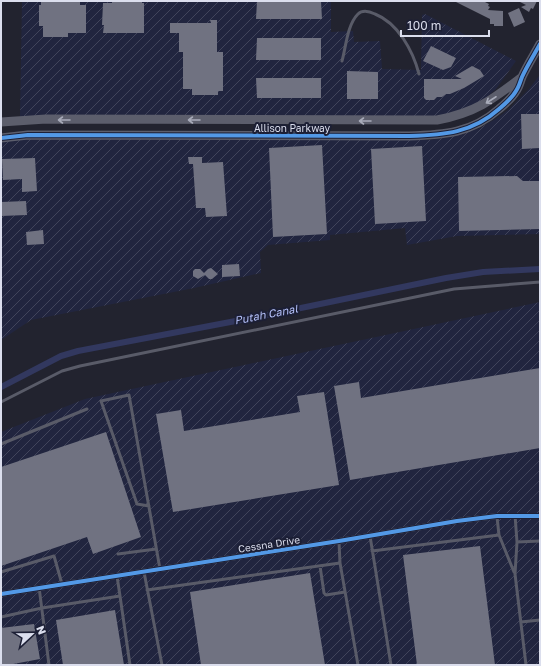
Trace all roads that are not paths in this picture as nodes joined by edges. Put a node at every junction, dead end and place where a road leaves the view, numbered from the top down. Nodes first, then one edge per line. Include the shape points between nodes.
1 (540, 44) edge
2 (342, 61) dead end
3 (419, 74) dead end
4 (522, 77) junction
5 (1, 122) edge
6 (1, 138) edge
7 (540, 282) edge
8 (1, 402) edge
9 (87, 409) dead end
10 (1, 444) edge
11 (149, 506) junction
12 (515, 515) junction
13 (497, 516) junction
14 (540, 516) edge
15 (370, 535) junction
16 (499, 535) junction
17 (540, 540) edge
18 (339, 541) junction
19 (517, 542) junction
20 (156, 549) junction
21 (372, 551) junction
22 (118, 554) dead end
23 (340, 563) junction
24 (320, 566) junction
25 (160, 569) junction
26 (1, 572) edge
27 (144, 572) junction
28 (515, 574) junction
29 (117, 576) junction
30 (62, 584) junction
31 (39, 587) junction
32 (147, 590) junction
33 (345, 592) junction
34 (1, 594) edge
35 (120, 596) junction
36 (42, 608) junction
37 (1, 617) edge
38 (540, 620) edge
39 (521, 622) junction
40 (49, 665) edge
41 (130, 665) edge
42 (162, 665) edge
43 (358, 665) edge
44 (392, 665) edge
45 (526, 665) edge

1 - 4 street, Allison Parkway
2 - 3 lane via 349,30 358,14 367,11 385,19 396,29 412,55
4 -> 5 street, Allison Parkway via 487,102 463,114 437,120 46,119
4 - 6 street, Allison Parkway via 516,91 490,117 471,127 432,136 28,135
7 - 8 lane via 454,290 80,366 62,371
9 - 10 lane
11 - 11 lane via 129,395 101,401 137,504
11 - 20 lane
12 - 13 street, Cessna Drive
12 - 14 street, Cessna Drive
12 - 19 lane
13 - 15 street, Cessna Drive
13 - 16 lane
15 - 18 street, Cessna Drive
15 - 21 lane
16 - 21 lane
16 - 28 lane
17 - 19 lane
18 - 23 lane
18 - 25 street, Cessna Drive
19 - 28 lane
20 - 22 lane
20 - 25 lane
21 - 44 lane
23 - 24 lane
23 - 33 lane
24 - 32 lane
24 - 33 lane via 324,593 326,595
25 - 27 street, Cessna Drive
26 - 30 lane via 54,556
27 - 29 street, Cessna Drive
27 - 32 lane
28 - 39 lane
29 - 30 street, Cessna Drive
29 - 35 lane
30 - 31 street, Cessna Drive
31 - 34 street, Cessna Drive
31 - 36 lane
32 - 42 lane
33 - 43 lane
35 - 36 lane
35 - 41 lane
36 - 37 lane
36 - 40 lane
38 - 39 lane
39 - 45 lane

